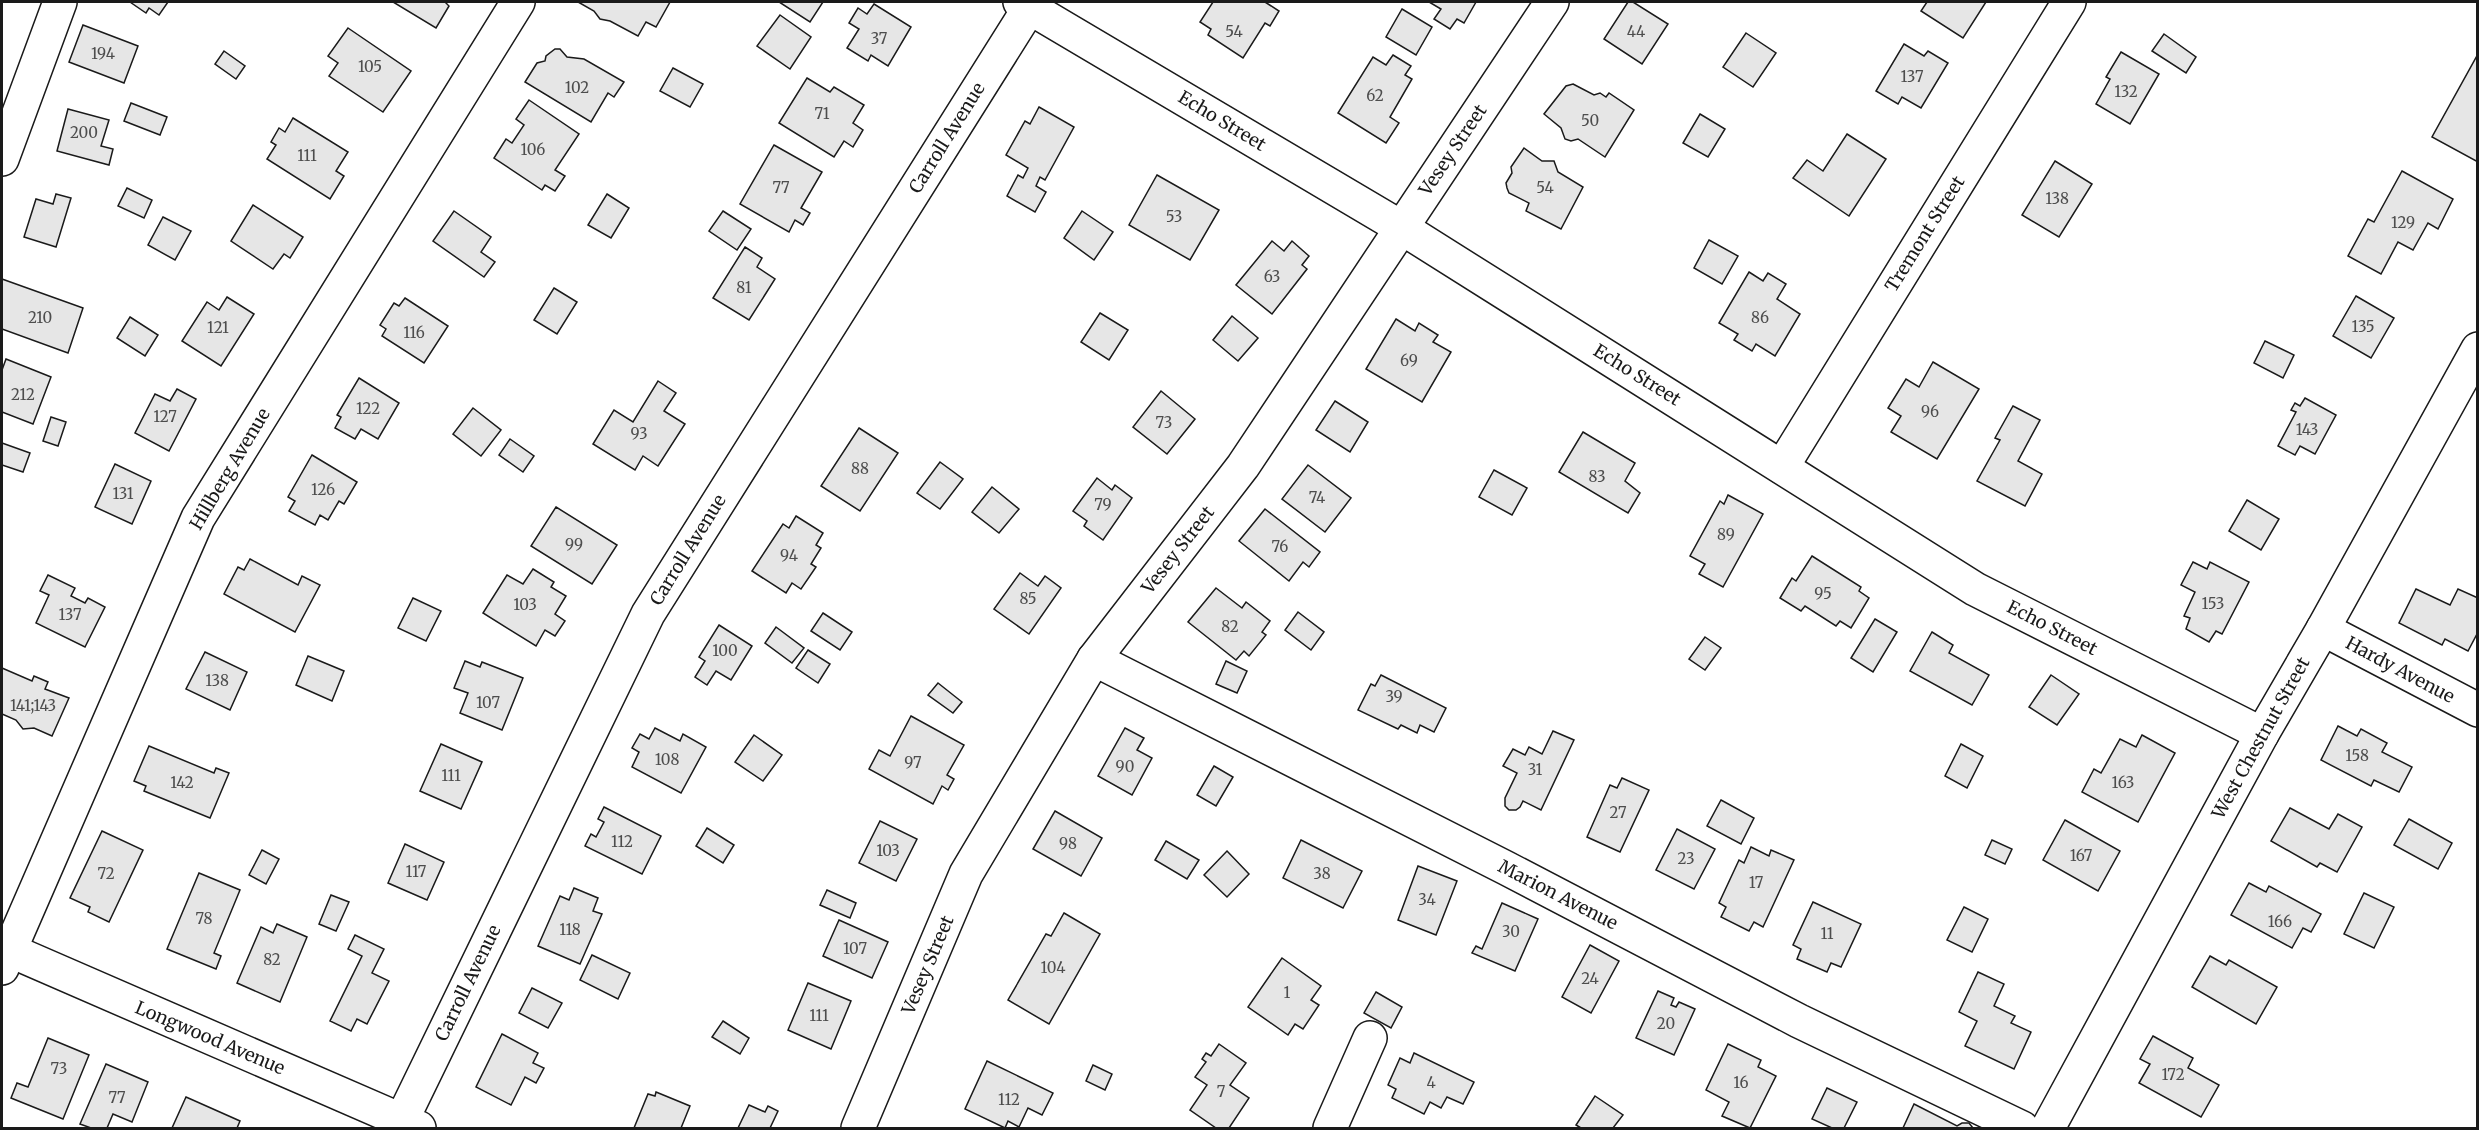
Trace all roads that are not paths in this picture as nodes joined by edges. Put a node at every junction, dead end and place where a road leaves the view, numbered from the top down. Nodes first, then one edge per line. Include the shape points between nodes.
1 (60, 2) edge
2 (518, 2) edge
3 (1552, 2) edge
4 (2069, 2) edge
5 (1027, 3) edge
6 (2, 159) edge
7 (1402, 228) junction
8 (2478, 349) edge
9 (1782, 467) junction
10 (2323, 629) junction
11 (1094, 658) junction
12 (2478, 710) edge
13 (2262, 734) junction
14 (4, 955) edge
15 (1370, 1038) dead end
16 (406, 1126) edge
17 (858, 1128) edge
18 (1330, 1128) edge
19 (2022, 1128) edge
20 (2048, 1128) edge

1 - 6 street
2 - 14 street, Hillberg Avenue via 198,518
3 - 7 street, Vesey Street
4 - 9 street, Tremont Street
5 - 7 street, Echo Street
5 - 16 street, Carroll Avenue via 648,614
7 - 9 street, Echo Street
7 - 11 street, Vesey Street via 1243,465
8 - 10 street, West Chestnut Street
9 - 13 street, Echo Street via 1976,589
10 - 12 street, Hardy Avenue
10 - 13 street, West Chestnut Street
11 - 17 street, Vesey Street via 966,874
11 - 19 street, Marion Avenue via 1799,1021
13 - 20 street, West Chestnut Street
14 - 16 street, Longwood Avenue
15 - 18 street

